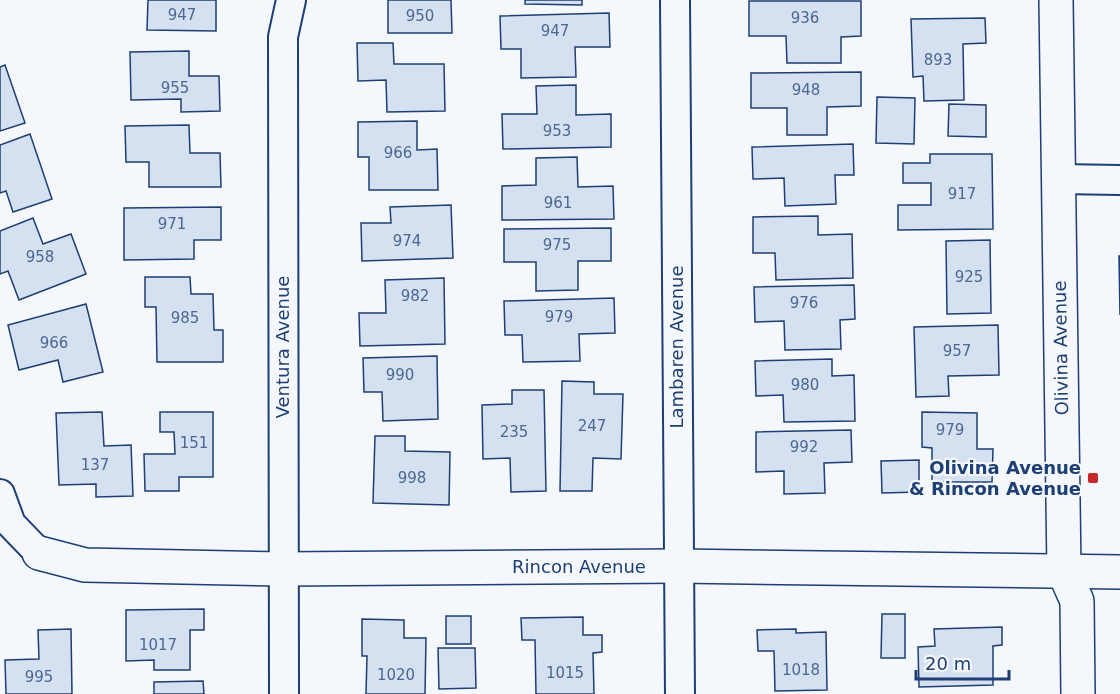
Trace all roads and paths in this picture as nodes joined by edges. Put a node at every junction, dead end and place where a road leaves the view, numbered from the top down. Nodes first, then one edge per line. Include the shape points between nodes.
1 (291, 0) edge
2 (675, 0) edge
3 (1056, 0) edge
4 (1059, 179) junction
5 (1120, 180) edge
6 (0, 494) edge
7 (39, 553) joint
8 (678, 566) junction
9 (283, 569) junction
10 (1064, 572) junction
11 (1120, 572) edge
12 (284, 694) edge
13 (680, 694) edge
14 (1078, 694) edge

1 - 9 street, Ventura Avenue via 283,37
2 - 8 street, Lambaren Avenue
3 - 4 street, Olivina Avenue
4 - 5 street
4 - 10 street, Olivina Avenue
6 - 7 street via 11,524
7 - 9 street, Rincon Avenue via 85,565
8 - 9 street, Rincon Avenue
8 - 10 street, Rincon Avenue
8 - 13 street, Lambaren Avenue
9 - 12 street, Ventura Avenue
10 - 11 street, Rincon Avenue
10 - 14 street, Olivina Avenue via 1077,601

